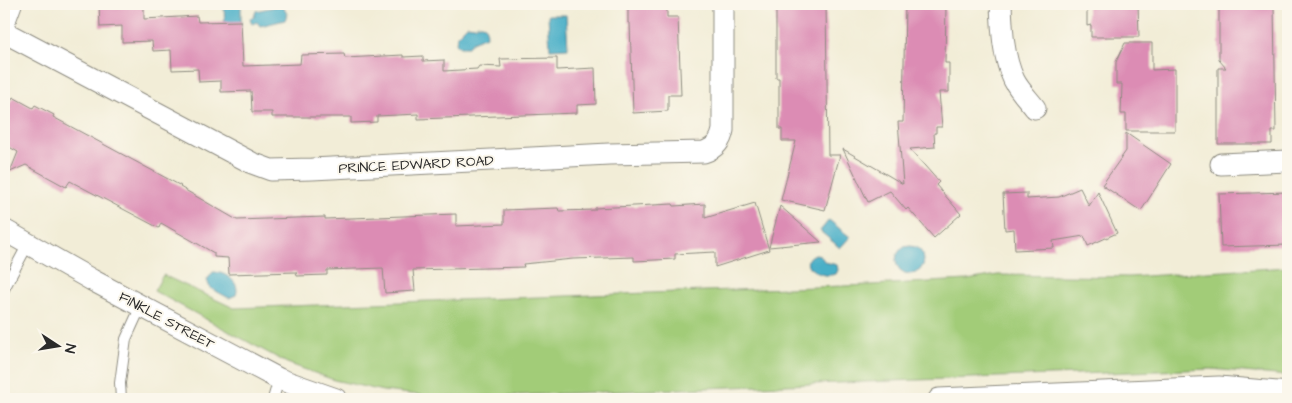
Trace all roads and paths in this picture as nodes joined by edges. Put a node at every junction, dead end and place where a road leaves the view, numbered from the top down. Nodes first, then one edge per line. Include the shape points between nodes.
1 (11, 4) edge
2 (723, 4) edge
3 (1001, 4) edge
4 (4, 23) edge
5 (4, 32) edge
6 (1035, 108) dead end
7 (1288, 161) edge
8 (1221, 164) dead end
9 (4, 230) edge
10 (28, 244) junction
11 (4, 289) edge
12 (141, 306) junction
13 (279, 379) junction
14 (1280, 395) edge
15 (121, 399) edge
16 (273, 399) edge
17 (336, 399) edge
18 (940, 399) edge
19 (950, 399) edge

1 - 4 street
2 - 5 street, PRINCE EDWARD ROAD via 723,130 719,142 712,149 704,152 284,170 271,170 252,163
3 - 6 street via 1002,32 1010,71
7 - 8 street
9 - 10 street, FINKLE STREET
10 - 11 lane
10 - 12 street, FINKLE STREET
12 - 13 street, FINKLE STREET
12 - 15 lane via 126,339
13 - 16 lane
13 - 17 street, FINKLE STREET
14 - 19 street via 1218,387
18 - 19 street

